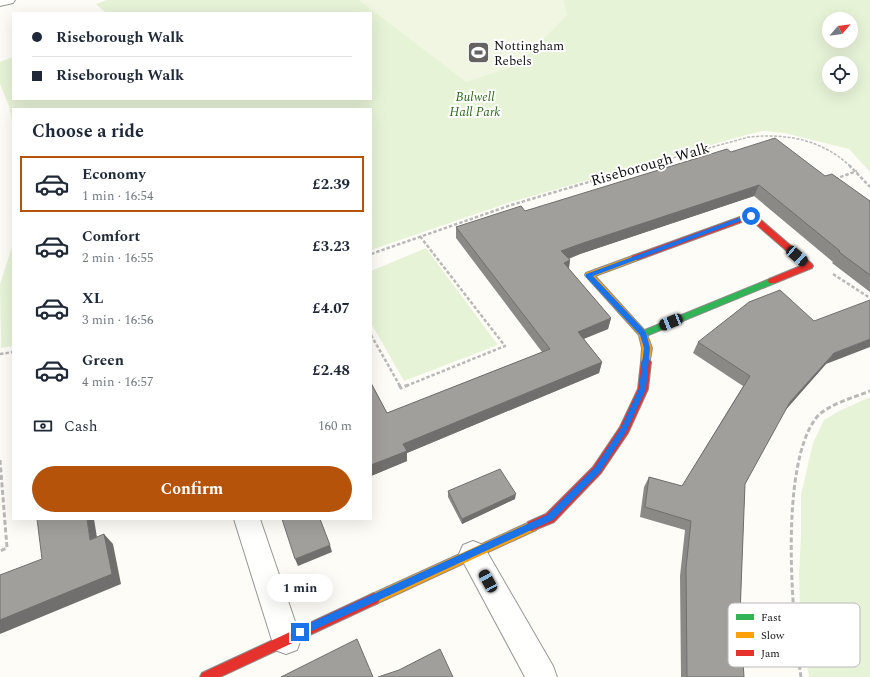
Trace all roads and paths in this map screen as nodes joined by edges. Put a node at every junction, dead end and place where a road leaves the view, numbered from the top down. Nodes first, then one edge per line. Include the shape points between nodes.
1 (8, 0) edge
2 (0, 2) edge
3 (857, 171) junction
4 (828, 182) edge
5 (870, 187) edge
6 (514, 203) junction
7 (519, 209) edge
8 (419, 235) junction
9 (372, 254) edge
10 (809, 266) junction
11 (870, 298) edge
12 (643, 334) junction
13 (372, 337) edge
14 (12, 352) edge
15 (0, 354) edge
16 (870, 391) edge
17 (0, 460) edge
18 (247, 520) edge
19 (0, 551) edge
20 (473, 554) junction
21 (792, 603) edge
22 (286, 639) junction
23 (800, 667) edge
24 (206, 677) edge
25 (542, 677) edge
26 (801, 677) edge

1 - 2 street
3 - 4 path
3 - 5 path, Riseborough Walk
3 - 6 path, Riseborough Walk via 821,145 784,135 766,134
6 - 7 path
6 - 8 path, Riseborough Walk
8 - 9 path, Riseborough Walk
8 - 13 path via 505,346 400,388
10 - 11 path via 835,275
10 - 12 street
10 - 12 street via 751,216 588,275
12 - 20 street via 647,348 643,389 624,430 597,470 550,518
14 - 15 path
16 - 21 path via 834,406 817,417 805,439 794,489
17 - 19 path via 7,548
18 - 22 street
20 - 22 street
20 - 25 street
22 - 24 street
23 - 26 path

